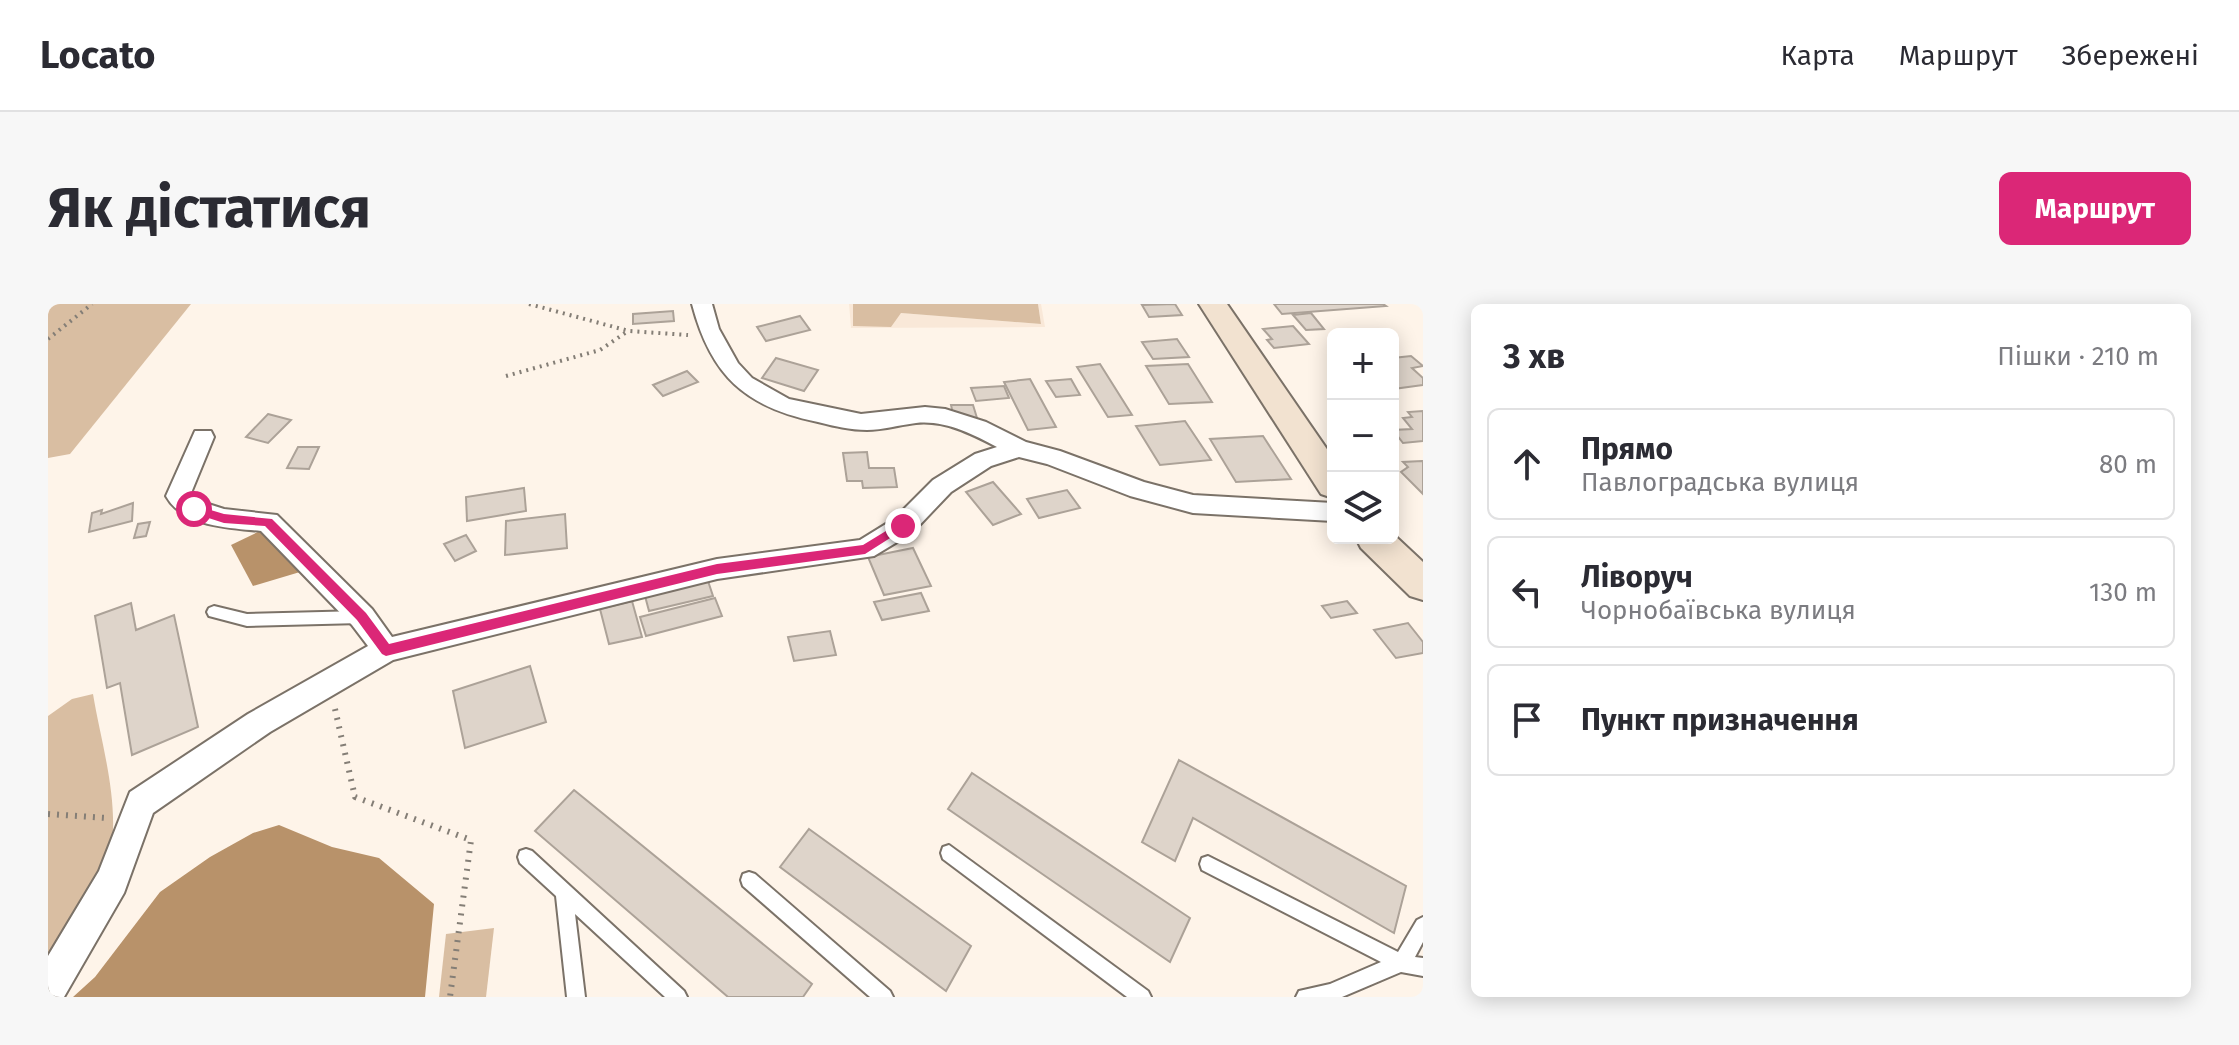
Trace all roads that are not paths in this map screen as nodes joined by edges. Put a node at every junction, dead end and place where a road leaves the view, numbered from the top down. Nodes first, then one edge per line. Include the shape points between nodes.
1 (702, 304) edge
2 (1213, 304) edge
3 (203, 437) dead end
4 (1019, 449) junction
5 (1327, 476) edge
6 (1327, 512) edge
7 (1380, 544) edge
8 (1423, 585) edge
9 (214, 612) dead end
10 (362, 617) junction
11 (386, 650) junction
12 (949, 853) dead end
13 (526, 857) dead end
14 (1208, 864) dead end
15 (749, 880) dead end
16 (564, 893) junction
17 (1423, 926) edge
18 (1401, 963) junction
19 (1423, 967) edge
20 (48, 990) edge
21 (576, 997) edge
22 (678, 997) edge
23 (884, 997) edge
24 (1142, 997) edge
25 (1305, 997) edge

1 - 4 street via 709,337 730,371 756,392 794,411 864,422 931,415 968,423
2 - 5 main road
3 - 10 street via 178,496 209,514 268,522
4 - 6 street via 1193,504
4 - 11 street via 983,460 942,486 903,526 865,549 717,569
7 - 8 main road
9 - 10 lane via 247,620
10 - 11 street
11 - 20 street via 259,723 141,803 112,881
12 - 24 lane
13 - 16 lane
14 - 18 lane
15 - 23 lane
16 - 21 lane
16 - 22 lane
17 - 18 lane
18 - 19 lane
18 - 25 lane via 1330,993

